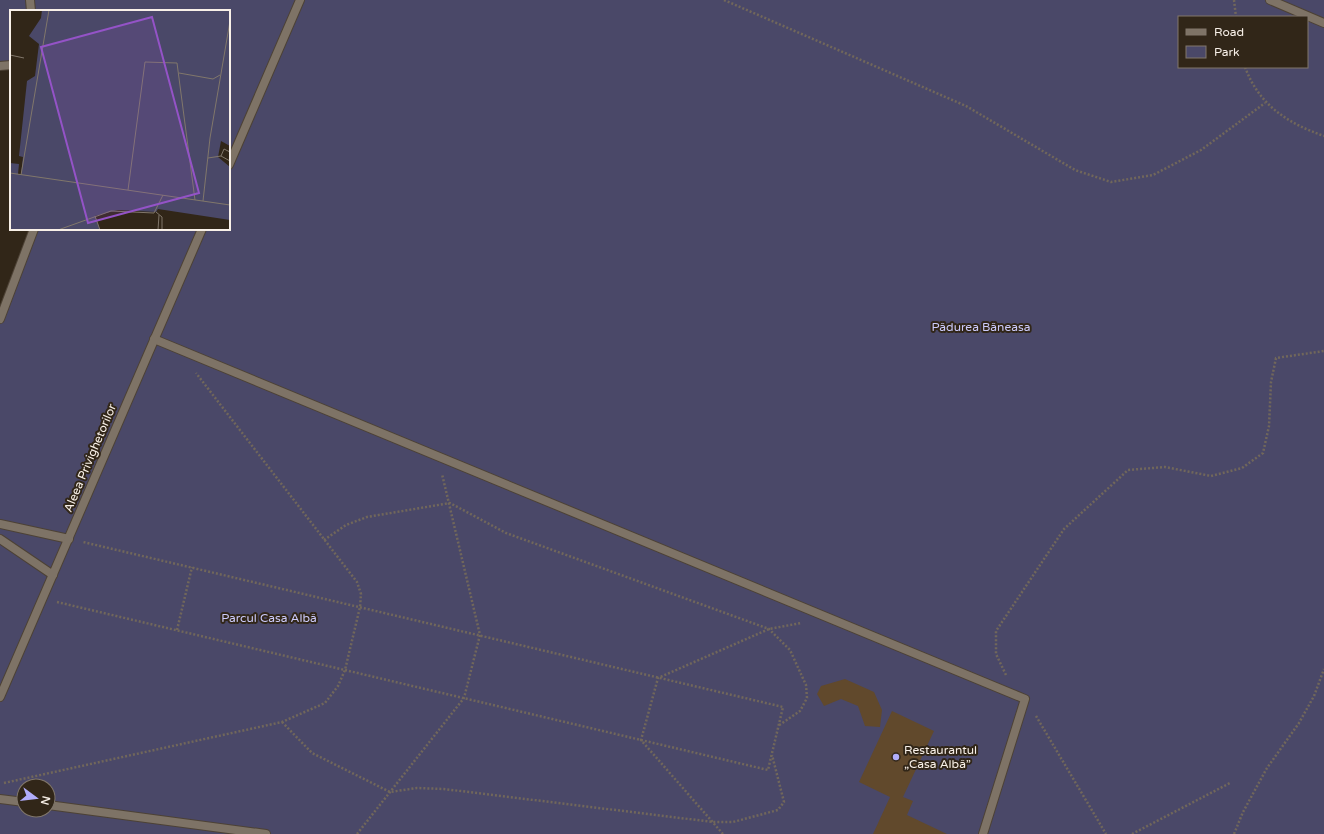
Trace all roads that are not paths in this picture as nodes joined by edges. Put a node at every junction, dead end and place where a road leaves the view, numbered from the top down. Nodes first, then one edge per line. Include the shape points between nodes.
1 (300, 0) edge
2 (1270, 0) edge
3 (1306, 16) edge
4 (1308, 17) edge
5 (1324, 24) edge
6 (10, 65) edge
7 (0, 66) edge
8 (230, 164) edge
9 (34, 230) edge
10 (202, 230) edge
11 (0, 319) edge
12 (154, 339) junction
13 (0, 524) edge
14 (0, 539) edge
15 (69, 539) junction
16 (53, 575) junction
17 (0, 697) edge
18 (0, 799) edge
19 (16, 801) edge
20 (56, 806) edge
21 (266, 834) edge
22 (983, 834) edge

1 - 8 street
2 - 3 street
4 - 5 street
6 - 7 street
9 - 11 street
10 - 12 street, Aleea Privighetorilor
12 - 15 street, Aleea Privighetorilor
12 - 22 street via 1025,699
13 - 15 street
14 - 16 street
15 - 16 street, Aleea Privighetorilor
16 - 17 street, Aleea Privighetorilor
18 - 19 street
20 - 21 street

